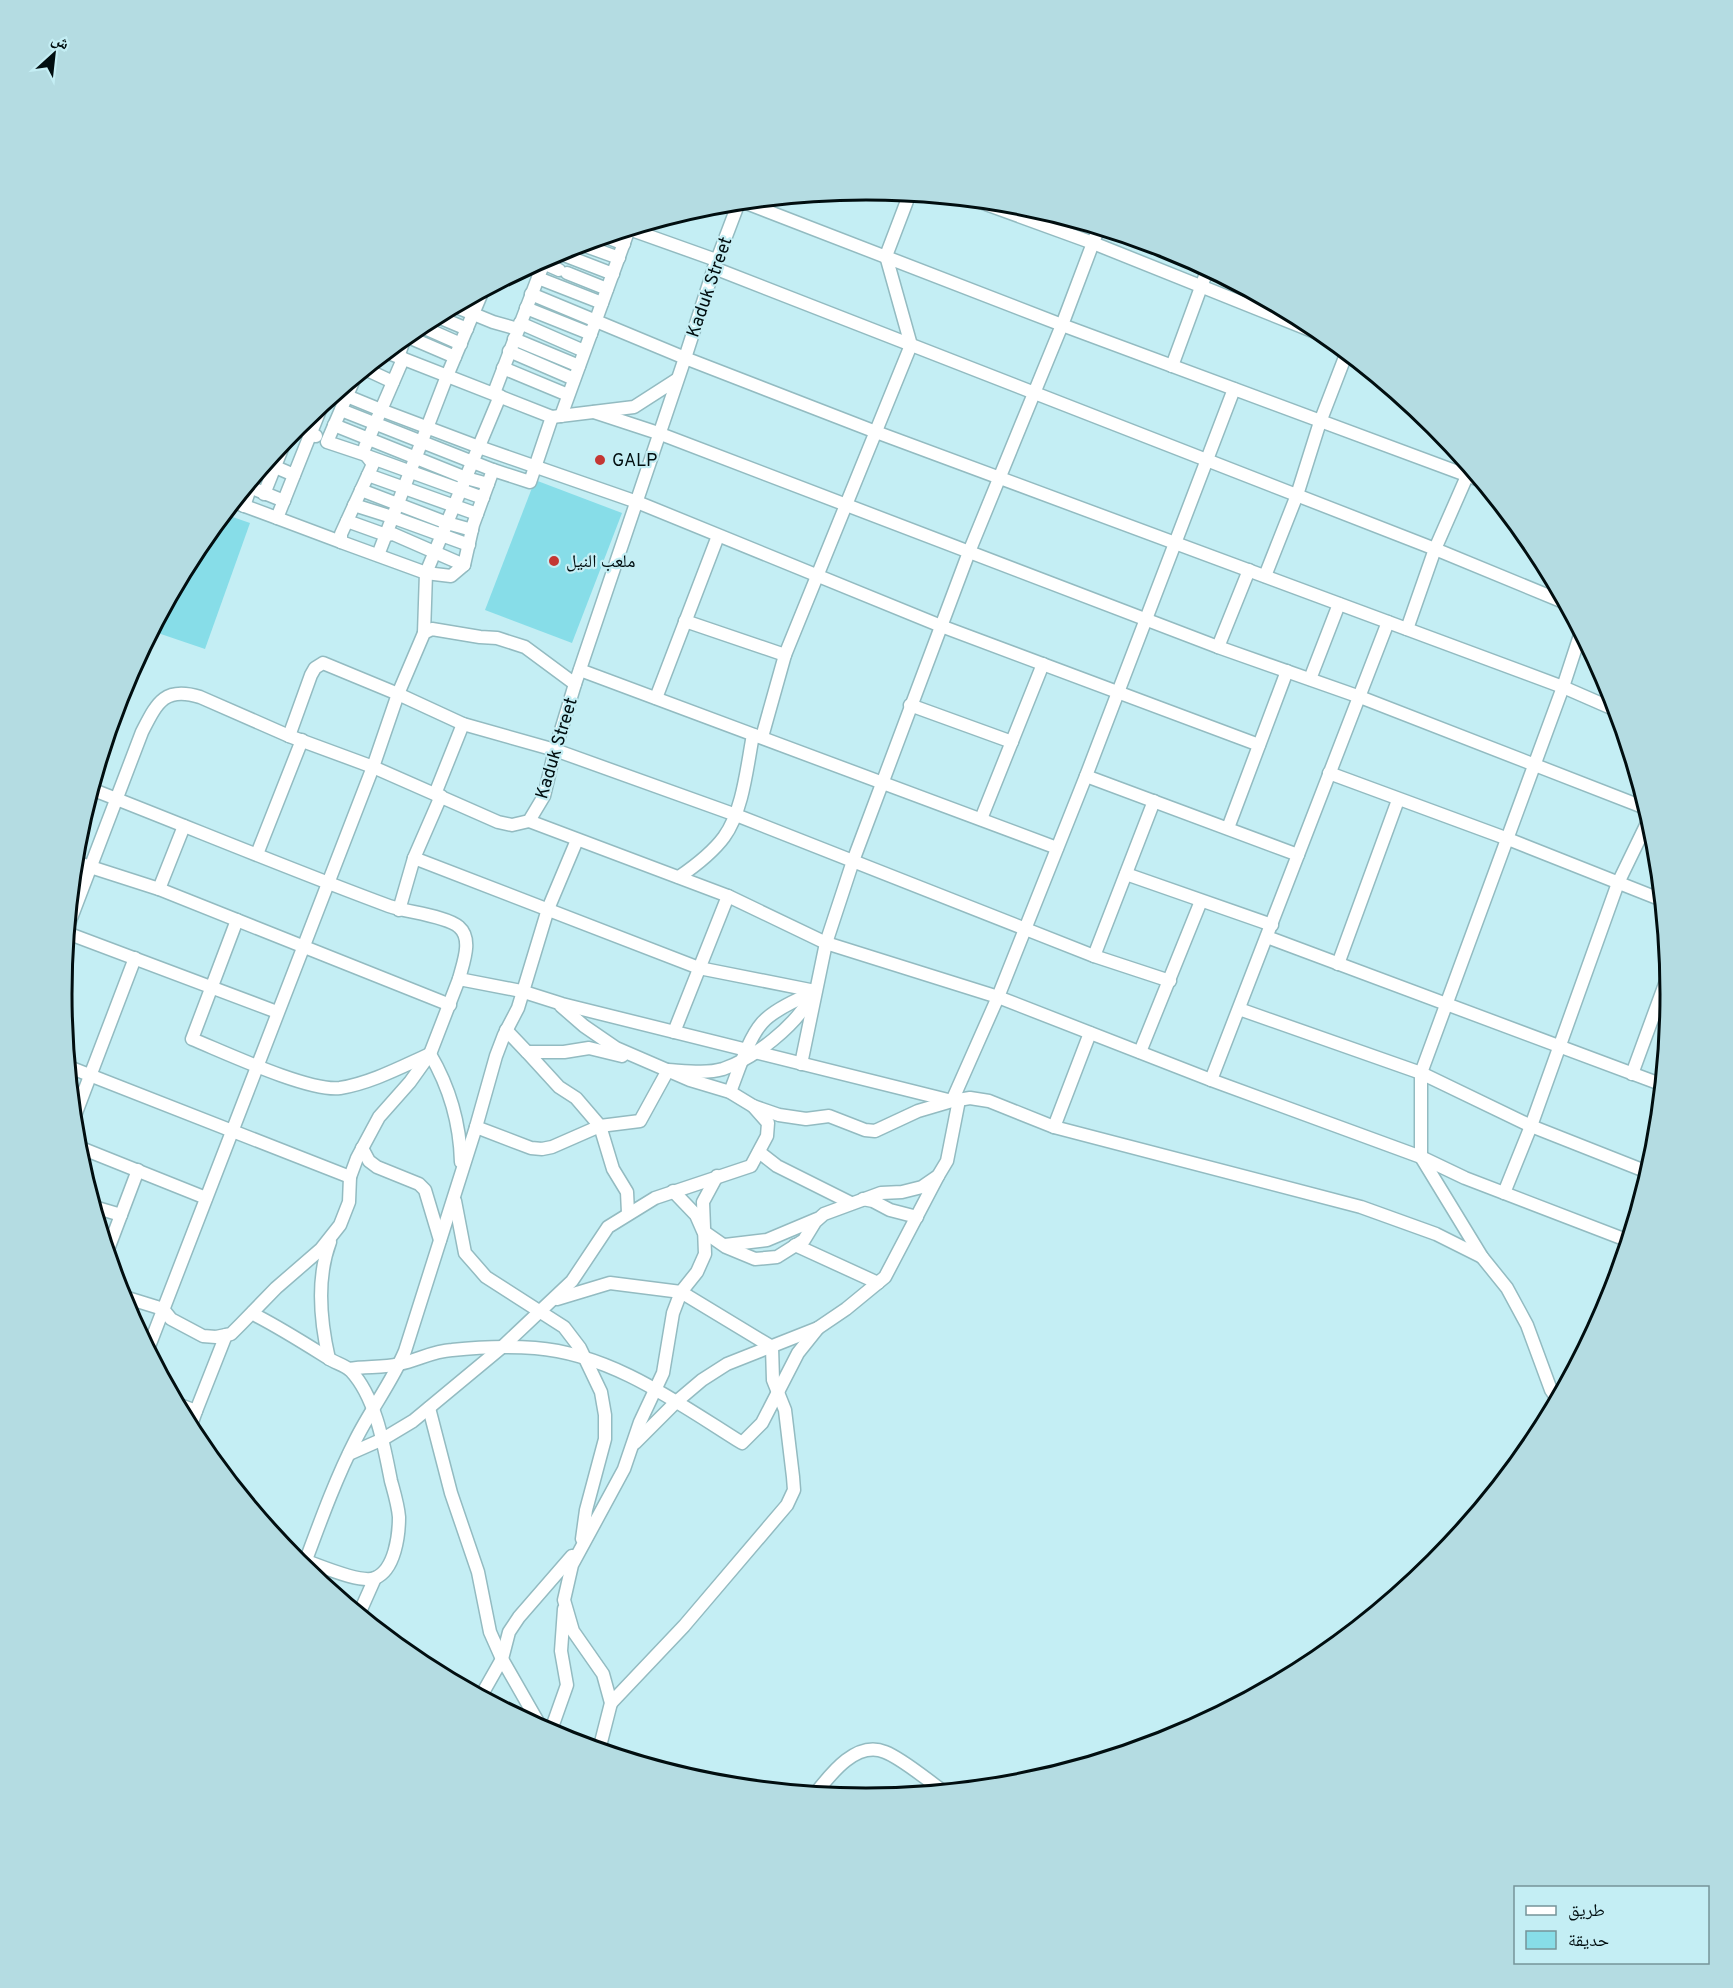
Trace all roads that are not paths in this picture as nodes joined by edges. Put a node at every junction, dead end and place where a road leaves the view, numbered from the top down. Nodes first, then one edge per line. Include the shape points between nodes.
1 (907, 201) edge
2 (756, 207) edge
3 (736, 211) edge
4 (1008, 213) edge
5 (640, 233) edge
6 (1096, 234) edge
7 (626, 237) edge
8 (616, 241) edge
9 (1093, 243) junction
10 (624, 244) junction
11 (593, 249) edge
12 (886, 256) junction
13 (570, 257) edge
14 (619, 258) junction
15 (715, 264) junction
16 (551, 265) edge
17 (540, 270) edge
18 (613, 274) junction
19 (1206, 275) edge
20 (537, 278) junction
21 (1202, 287) junction
22 (607, 289) junction
23 (531, 294) junction
24 (477, 301) edge
25 (602, 303) junction
26 (526, 308) junction
27 (463, 310) edge
28 (474, 314) junction
29 (446, 320) edge
30 (596, 321) junction
31 (1291, 322) edge
32 (1062, 325) junction
33 (467, 329) junction
34 (518, 330) junction
35 (429, 331) edge
36 (591, 334) junction
37 (415, 340) edge
38 (461, 344) junction
39 (911, 345) junction
40 (400, 351) edge
41 (509, 351) junction
42 (584, 351) junction
43 (395, 356) edge
44 (455, 357) junction
45 (685, 358) junction
46 (403, 359) junction
47 (1344, 360) edge
48 (579, 366) junction
49 (1172, 366) junction
50 (503, 368) junction
51 (373, 373) edge
52 (447, 376) junction
53 (574, 380) junction
54 (676, 381) junction
55 (393, 382) junction
56 (1234, 389) junction
57 (1035, 392) junction
58 (345, 395) edge
59 (497, 395) junction
60 (568, 395) junction
61 (342, 398) edge
62 (341, 410) junction
63 (381, 410) junction
64 (594, 412) junction
65 (556, 416) junction
66 (1320, 422) junction
67 (375, 424) junction
68 (334, 425) junction
69 (312, 426) edge
70 (427, 428) junction
71 (305, 432) edge
72 (876, 432) junction
73 (658, 433) junction
74 (310, 434) junction
75 (368, 440) junction
76 (327, 442) junction
77 (422, 442) junction
78 (294, 444) edge
79 (479, 447) junction
80 (305, 448) junction
81 (364, 454) junction
82 (416, 457) junction
83 (1207, 461) junction
84 (473, 462) junction
85 (272, 466) edge
86 (536, 466) junction
87 (270, 469) edge
88 (1463, 469) edge
89 (493, 470) junction
90 (411, 471) junction
91 (294, 474) junction
92 (1468, 474) edge
93 (368, 475) junction
94 (466, 478) junction
95 (1000, 478) junction
96 (488, 484) junction
97 (255, 487) edge
98 (404, 489) junction
99 (361, 490) junction
100 (461, 490) junction
101 (264, 494) junction
102 (1297, 495) junction
103 (483, 498) junction
104 (284, 501) junction
105 (637, 502) junction
106 (240, 505) edge
107 (354, 505) junction
108 (398, 505) junction
109 (454, 506) junction
110 (846, 506) junction
111 (477, 514) junction
112 (392, 517) junction
113 (277, 518) junction
114 (347, 521) junction
115 (447, 523) junction
116 (472, 530) junction
117 (386, 536) junction
118 (718, 536) junction
119 (441, 537) junction
120 (341, 542) junction
121 (1175, 543) junction
122 (469, 545) junction
123 (1435, 549) junction
124 (435, 552) junction
125 (969, 552) junction
126 (378, 555) junction
127 (464, 565) junction
128 (1249, 570) junction
129 (426, 573) junction
130 (1265, 576) junction
131 (818, 577) junction
132 (1556, 599) edge
133 (1339, 604) junction
134 (1147, 618) junction
135 (686, 621) junction
136 (1388, 622) junction
137 (941, 626) junction
138 (1407, 629) junction
139 (424, 633) junction
140 (1578, 641) edge
141 (1218, 647) junction
142 (786, 655) junction
143 (1043, 664) junction
144 (580, 670) junction
145 (1287, 670) junction
146 (1310, 679) junction
147 (575, 684) junction
148 (1563, 687) junction
149 (1118, 693) junction
150 (398, 694) junction
151 (1360, 697) junction
152 (656, 698) junction
153 (910, 705) junction
154 (1607, 706) edge
155 (463, 724) junction
156 (753, 735) junction
157 (289, 736) junction
158 (302, 740) junction
159 (1012, 742) junction
160 (1259, 745) junction
161 (555, 750) junction
162 (1535, 765) junction
163 (373, 767) junction
164 (1329, 773) junction
165 (1086, 776) junction
166 (884, 782) junction
167 (98, 791) edge
168 (438, 795) junction
169 (117, 799) junction
170 (1398, 800) junction
171 (1154, 801) junction
172 (1638, 805) edge
173 (736, 815) junction
174 (981, 819) junction
175 (529, 821) junction
176 (184, 826) junction
177 (1228, 828) junction
178 (1644, 830) edge
179 (1508, 839) junction
180 (578, 840) junction
181 (1057, 848) junction
182 (257, 854) junction
183 (1298, 855) junction
184 (414, 858) junction
185 (853, 861) junction
186 (83, 865) edge
187 (90, 867) junction
188 (1126, 874) junction
189 (679, 877) junction
190 (328, 883) junction
191 (1618, 883) junction
192 (159, 889) junction
193 (728, 896) junction
194 (1655, 897) edge
195 (78, 899) edge
196 (1202, 901) junction
197 (548, 909) junction
198 (399, 910) junction
199 (237, 920) junction
200 (1025, 929) junction
201 (1270, 931) junction
202 (75, 935) edge
203 (826, 943) junction
204 (304, 946) junction
205 (1094, 956) junction
206 (135, 958) junction
207 (1338, 964) junction
208 (699, 968) junction
209 (459, 979) junction
210 (1170, 981) junction
211 (212, 987) junction
212 (521, 991) junction
213 (815, 991) junction
214 (998, 997) junction
215 (1661, 998) edge
216 (558, 1003) junction
217 (1445, 1003) junction
218 (450, 1005) junction
219 (1239, 1009) junction
220 (277, 1012) junction
221 (506, 1030) junction
222 (674, 1032) junction
223 (1090, 1033) junction
224 (1557, 1047) junction
225 (527, 1052) junction
226 (1140, 1052) junction
227 (430, 1054) junction
228 (748, 1054) junction
229 (647, 1061) junction
230 (801, 1064) junction
231 (257, 1065) junction
232 (76, 1070) edge
233 (668, 1070) junction
234 (1420, 1073) junction
235 (1632, 1074) junction
236 (89, 1075) junction
237 (1212, 1080) junction
238 (1656, 1082) edge
239 (730, 1092) junction
240 (956, 1101) junction
241 (80, 1102) edge
242 (753, 1106) junction
243 (600, 1126) junction
244 (1531, 1126) junction
245 (476, 1127) junction
246 (1054, 1127) junction
247 (233, 1130) junction
248 (362, 1148) junction
249 (87, 1150) edge
250 (759, 1152) junction
251 (1421, 1157) junction
252 (138, 1170) junction
253 (1641, 1170) edge
254 (461, 1176) junction
255 (717, 1176) junction
256 (938, 1176) junction
257 (351, 1177) junction
258 (673, 1191) junction
259 (1504, 1193) junction
260 (454, 1197) junction
261 (206, 1198) junction
262 (856, 1201) junction
263 (102, 1209) edge
264 (628, 1213) junction
265 (121, 1215) junction
266 (917, 1217) junction
267 (820, 1218) junction
268 (340, 1225) junction
269 (703, 1231) junction
270 (1622, 1238) edge
271 (112, 1241) edge
272 (440, 1241) junction
273 (724, 1245) junction
274 (795, 1245) junction
275 (705, 1254) junction
276 (1482, 1257) junction
277 (878, 1282) junction
278 (681, 1292) junction
279 (133, 1300) edge
280 (553, 1300) junction
281 (164, 1309) junction
282 (540, 1311) junction
283 (253, 1312) junction
284 (818, 1328) junction
285 (226, 1335) junction
286 (152, 1340) edge
287 (771, 1347) junction
288 (501, 1348) junction
289 (329, 1359) junction
290 (585, 1359) junction
291 (399, 1364) junction
292 (349, 1369) junction
293 (655, 1390) junction
294 (778, 1392) junction
295 (1553, 1393) edge
296 (676, 1402) junction
297 (189, 1408) edge
298 (429, 1408) junction
299 (372, 1410) junction
300 (196, 1411) junction
301 (194, 1416) edge
302 (383, 1439) junction
303 (632, 1446) junction
304 (349, 1454) junction
305 (582, 1545) junction
306 (307, 1558) edge
307 (319, 1569) edge
308 (375, 1578) junction
309 (564, 1600) junction
310 (362, 1607) edge
311 (502, 1659) junction
312 (484, 1690) edge
313 (611, 1702) junction
314 (535, 1716) edge
315 (553, 1724) edge
316 (602, 1743) edge
317 (935, 1785) edge
318 (820, 1787) edge

1 - 12 street
2 - 12 street
3 - 15 street, Kaduk Street
4 - 9 street
5 - 15 street
6 - 9 street
7 - 10 street
8 - 10 street
9 - 21 street
9 - 32 street
10 - 14 street
11 - 14 street
12 - 32 street
12 - 39 street
13 - 18 street
14 - 18 street
15 - 39 street
15 - 45 street, Kaduk Street
16 - 22 street
17 - 20 street
18 - 22 street
19 - 21 street
20 - 23 street
20 - 25 street
21 - 31 street
21 - 49 street
22 - 25 street
23 - 26 street
23 - 30 street
24 - 28 street
25 - 30 street
26 - 34 street
26 - 36 street
27 - 28 street
28 - 33 street
28 - 34 street
29 - 33 street
30 - 36 street
30 - 45 street
32 - 49 street
32 - 57 street
33 - 38 street
34 - 41 street
34 - 42 street
34 - 48 street
35 - 38 street
36 - 42 street
37 - 44 street
38 - 44 street
39 - 57 street
39 - 72 street
40 - 46 street
41 - 50 street
41 - 53 street
42 - 48 street
43 - 46 street
44 - 52 street
45 - 54 street, Kaduk Street
45 - 72 street
46 - 52 street
46 - 55 street
47 - 66 street
48 - 53 street
49 - 56 street
50 - 59 street
50 - 60 street
51 - 55 street
52 - 59 street
52 - 70 street
53 - 60 street
54 - 64 street via 634,407
54 - 73 street, Kaduk Street
55 - 63 street
56 - 66 street
56 - 83 street
57 - 83 street
57 - 95 street
58 - 63 street
59 - 65 street
59 - 79 street
60 - 65 street
61 - 62 street
62 - 67 street
62 - 68 street
63 - 67 street
63 - 70 street
64 - 65 street
64 - 73 street
65 - 86 street
66 - 88 street
66 - 102 street
67 - 75 street
67 - 77 street
68 - 75 street
68 - 76 street
69 - 74 street
70 - 77 street
70 - 79 street
71 - 74 street
72 - 95 street
72 - 110 street
73 - 105 street, Kaduk Street
73 - 110 street
74 - 76 street
74 - 80 street
75 - 81 street
75 - 82 street
76 - 81 street
77 - 82 street
77 - 84 street
78 - 80 street
79 - 84 street
79 - 86 street
80 - 91 street
81 - 90 street
81 - 93 street via 373,464
82 - 90 street
82 - 94 street
83 - 102 street
83 - 121 street
84 - 89 street
84 - 94 street
85 - 91 street
86 - 89 street via 530,482
86 - 105 street
87 - 101 street
89 - 96 street
90 - 98 street
90 - 100 street
91 - 104 street
92 - 123 street
93 - 98 street
93 - 99 street
94 - 96 street
94 - 100 street
95 - 121 street
95 - 125 street
96 - 103 street
97 - 101 street
98 - 108 street
98 - 109 street
99 - 107 street
99 - 108 street
100 - 103 street
100 - 109 street
101 - 104 street
102 - 123 street
102 - 130 street
103 - 111 street
104 - 113 street
105 - 118 street
105 - 144 street, Kaduk Street
106 - 113 street
107 - 112 street
107 - 114 street
108 - 112 street
108 - 115 street
109 - 111 street
109 - 115 street
110 - 125 street
110 - 131 street
111 - 116 street
112 - 117 street
112 - 119 street
113 - 120 street
114 - 117 street
114 - 120 street
115 - 116 street
115 - 119 street
116 - 122 street
117 - 124 street via 393,534
117 - 126 street
118 - 131 street
118 - 135 street
119 - 122 street
119 - 124 street
120 - 126 street
121 - 128 street
121 - 134 street
122 - 127 street
123 - 132 street
123 - 138 street
124 - 127 street
124 - 129 street
125 - 134 street
125 - 137 street
126 - 129 street
127 - 129 street via 451,576
128 - 130 street
128 - 141 street
129 - 139 street
130 - 133 street
131 - 137 street
131 - 142 street
133 - 136 street
133 - 146 street
134 - 141 street
134 - 149 street
135 - 142 street
135 - 152 street
136 - 138 street
136 - 151 street
137 - 143 street
137 - 153 street
138 - 148 street
139 - 147 street via 432,629 497,638 525,647
139 - 150 street
140 - 148 street
141 - 145 street
142 - 156 street via 762,737
143 - 149 street
143 - 159 street
144 - 147 street, Kaduk Street
144 - 152 street
145 - 146 street
145 - 160 street
146 - 151 street
147 - 161 street, Kaduk Street
148 - 154 street
148 - 162 street
149 - 160 street
149 - 165 street
150 - 155 street
150 - 157 street via 323,663 311,675
150 - 163 street
151 - 162 street
151 - 164 street
152 - 156 street
153 - 159 street
153 - 166 street
155 - 161 street
155 - 168 street
156 - 166 street
156 - 173 street
157 - 158 street, Kaduk Street
157 - 169 street, Kaduk Street via 200,697 169,694 160,701 142,732
158 - 163 street, Kaduk Street
158 - 182 street
159 - 174 street
160 - 177 street
161 - 173 street
161 - 175 street, Kaduk Street via 544,796
162 - 172 street
162 - 179 street
163 - 168 street, Kaduk Street
163 - 190 street
164 - 170 street
164 - 183 street
165 - 171 street
165 - 181 street
166 - 174 street
166 - 185 street
167 - 169 street
168 - 175 street, Kaduk Street via 498,822 512,825
168 - 184 street
169 - 176 street
169 - 187 street, Kaduk Street
170 - 179 street
170 - 207 street
171 - 177 street
171 - 188 street
173 - 185 street
173 - 189 street via 724,837
174 - 181 street
175 - 180 street
176 - 182 street
176 - 192 street
177 - 183 street
178 - 191 street
179 - 191 street
179 - 217 street
180 - 189 street
180 - 197 street
181 - 200 street
182 - 190 street
183 - 201 street
184 - 197 street
184 - 198 street
185 - 200 street
185 - 203 street
186 - 187 street
187 - 192 street
187 - 195 street, Kaduk Street
188 - 196 street
188 - 205 street
189 - 193 street
190 - 198 street
190 - 204 street
191 - 194 street
191 - 224 street
192 - 199 street
193 - 203 street
193 - 208 street
196 - 201 street
196 - 210 street
197 - 208 street
197 - 212 street
198 - 209 street via 452,922 461,928 467,944
199 - 204 street
199 - 211 street
200 - 205 street
200 - 214 street
201 - 207 street
201 - 219 street
202 - 206 street
203 - 213 street
203 - 214 street
204 - 218 street
204 - 220 street
205 - 210 street
206 - 211 street
206 - 236 street
207 - 217 street
208 - 213 street
208 - 222 street
209 - 212 street
209 - 218 street
210 - 226 street
211 - 220 street
211 - 231 street via 192,1039
212 - 216 street
212 - 221 street via 518,1008
213 - 228 street via 784,1032
213 - 228 street via 762,1023
213 - 230 street
214 - 223 street
214 - 240 street
215 - 235 street
216 - 222 street
216 - 229 street via 616,1048
217 - 224 street
217 - 234 street
218 - 227 street
219 - 234 street
219 - 237 street
220 - 231 street
221 - 225 street
221 - 245 street
222 - 228 street
223 - 226 street
223 - 246 street
224 - 235 street
224 - 244 street
225 - 229 street via 589,1048
225 - 243 street
226 - 237 street
227 - 231 street via 365,1082 339,1088 322,1088
227 - 248 street via 379,1117
227 - 254 street via 454,1106
228 - 230 street
228 - 233 street via 721,1069
228 - 239 street
229 - 233 street
230 - 240 street
231 - 247 street
232 - 236 street
233 - 239 street
233 - 243 street via 640,1120
234 - 244 street
234 - 251 street
235 - 238 street
236 - 241 street
236 - 247 street
237 - 251 street
239 - 242 street
240 - 242 street via 918,1111 874,1131 829,1116 806,1119
240 - 246 street via 989,1101
240 - 256 street via 947,1161
242 - 250 street via 768,1123 767,1137
243 - 245 street via 542,1149
243 - 264 street via 613,1169 627,1192
244 - 253 street
244 - 259 street
245 - 254 street
246 - 276 street via 1361,1208 1436,1234
247 - 257 street
247 - 261 street
248 - 257 street
248 - 272 street via 376,1167 425,1190
249 - 252 street
250 - 255 street via 750,1166
250 - 262 street via 777,1166
251 - 259 street
251 - 276 street
252 - 261 street
252 - 265 street
254 - 260 street
255 - 258 street
255 - 269 street via 704,1202
256 - 262 street via 922,1187 881,1192
256 - 266 street
257 - 268 street via 349,1202
258 - 264 street
258 - 269 street via 696,1215
259 - 270 street
260 - 272 street
260 - 282 street via 465,1253 486,1277
261 - 281 street
262 - 266 street via 873,1201
262 - 267 street
263 - 265 street
264 - 280 street via 608,1227 572,1281
265 - 271 street
266 - 277 street via 885,1277
267 - 273 street via 767,1240
267 - 274 street via 804,1240
268 - 283 street via 321,1249
268 - 289 street via 322,1263 322,1322
269 - 273 street
269 - 275 street
272 - 291 street
273 - 274 street via 756,1258 777,1257
273 - 275 street
274 - 277 street
275 - 278 street
276 - 295 street via 1507,1288 1527,1325
277 - 284 street
278 - 280 street via 610,1283
278 - 287 street
278 - 293 street via 673,1312 663,1373
279 - 281 street
280 - 282 street
281 - 285 street via 171,1319 203,1336
281 - 286 street
282 - 288 street
282 - 290 street via 564,1327
283 - 285 street
283 - 289 street
284 - 287 street
284 - 294 street via 798,1353
285 - 300 street
287 - 294 street via 773,1380
287 - 296 street via 727,1364
288 - 290 street via 536,1348
288 - 291 street via 433,1352
288 - 298 street
289 - 292 street
290 - 293 street via 612,1367
290 - 305 street via 601,1392 605,1439 586,1510
291 - 292 street
291 - 299 street
292 - 299 street
293 - 296 street
293 - 303 street
294 - 296 street via 762,1423 742,1443
294 - 313 street via 785,1410 793,1477 794,1490 788,1505 684,1626
296 - 303 street
297 - 300 street
298 - 302 street
298 - 311 street via 451,1493 478,1572 490,1632
299 - 302 street
299 - 304 street
300 - 301 street
302 - 304 street
302 - 308 street via 399,1515 398,1534 385,1571
303 - 305 street via 624,1469
304 - 306 street
305 - 309 street via 572,1565
305 - 311 street via 519,1617 509,1632
307 - 308 street
308 - 310 street
309 - 313 street via 573,1630 603,1674
309 - 315 street via 561,1651 567,1684
311 - 312 street
311 - 314 street
313 - 316 street
317 - 318 street via 885,1751 868,1750 852,1756

